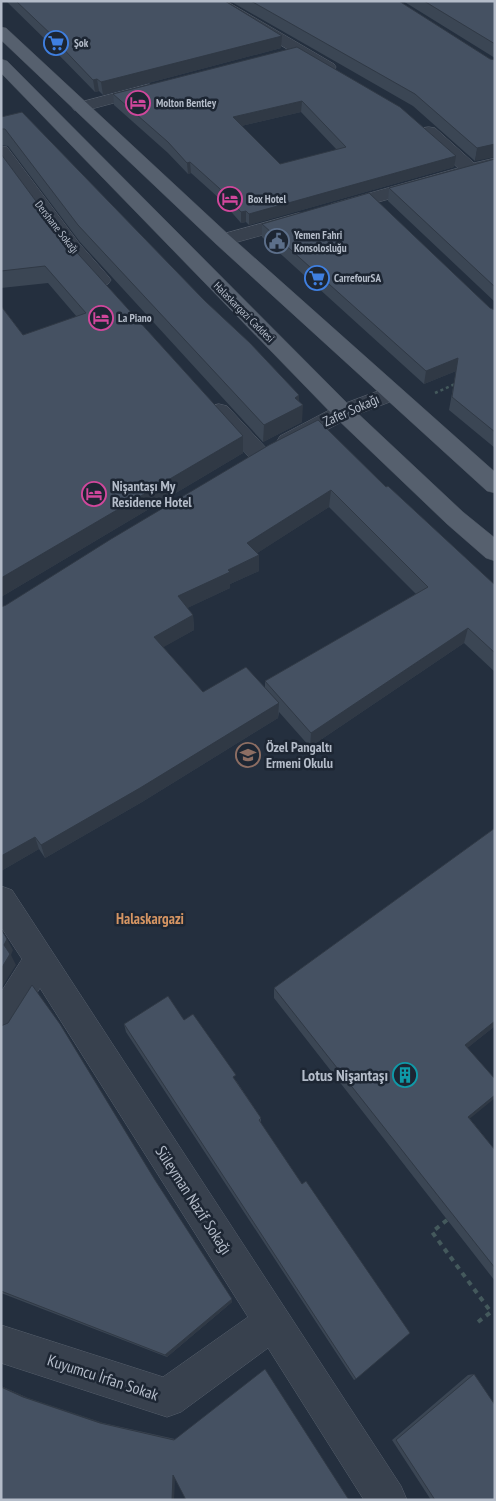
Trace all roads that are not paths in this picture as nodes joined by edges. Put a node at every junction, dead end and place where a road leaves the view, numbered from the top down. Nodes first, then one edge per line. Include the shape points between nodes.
1 (215, 1) edge
2 (1, 31) edge
3 (16, 44) junction
4 (300, 50) junction
5 (281, 55) edge
6 (1, 59) edge
7 (1, 64) edge
8 (341, 74) edge
9 (10, 84) edge
10 (166, 85) edge
11 (76, 103) junction
12 (420, 125) edge
13 (1, 151) edge
14 (495, 163) edge
15 (470, 170) junction
16 (223, 240) junction
17 (110, 291) edge
18 (207, 398) edge
19 (399, 399) junction
20 (343, 412) junction
21 (495, 485) edge
22 (495, 552) edge
23 (1, 900) edge
24 (39, 960) junction
25 (1, 1021) edge
26 (272, 1322) junction
27 (1, 1344) edge
28 (387, 1500) edge

1 - 4 street
2 - 3 main road
3 - 6 main road via 14,52
3 - 11 main road
4 - 5 street
4 - 8 street
7 - 9 main road, Halaskargazi Caddesi
9 - 11 main road via 46,89
9 - 20 main road, Halaskargazi Caddesi
10 - 11 street
11 - 16 main road
12 - 15 street
13 - 17 street, Dershane Sokağı via 72,248
14 - 15 street
15 - 16 street via 378,204
16 - 19 main road
18 - 20 street, Zafer Sokağı via 252,460
19 - 20 street, Zafer Sokağı
19 - 21 main road
20 - 22 main road, Halaskargazi Caddesi via 454,518
23 - 24 street, Süleyman Nazif Sokağı
24 - 25 street
24 - 26 street, Süleyman Nazif Sokağı
26 - 27 street, Kuyumcu İrfan Sokak via 167,1398
26 - 28 street, Süleyman Nazif Sokağı

